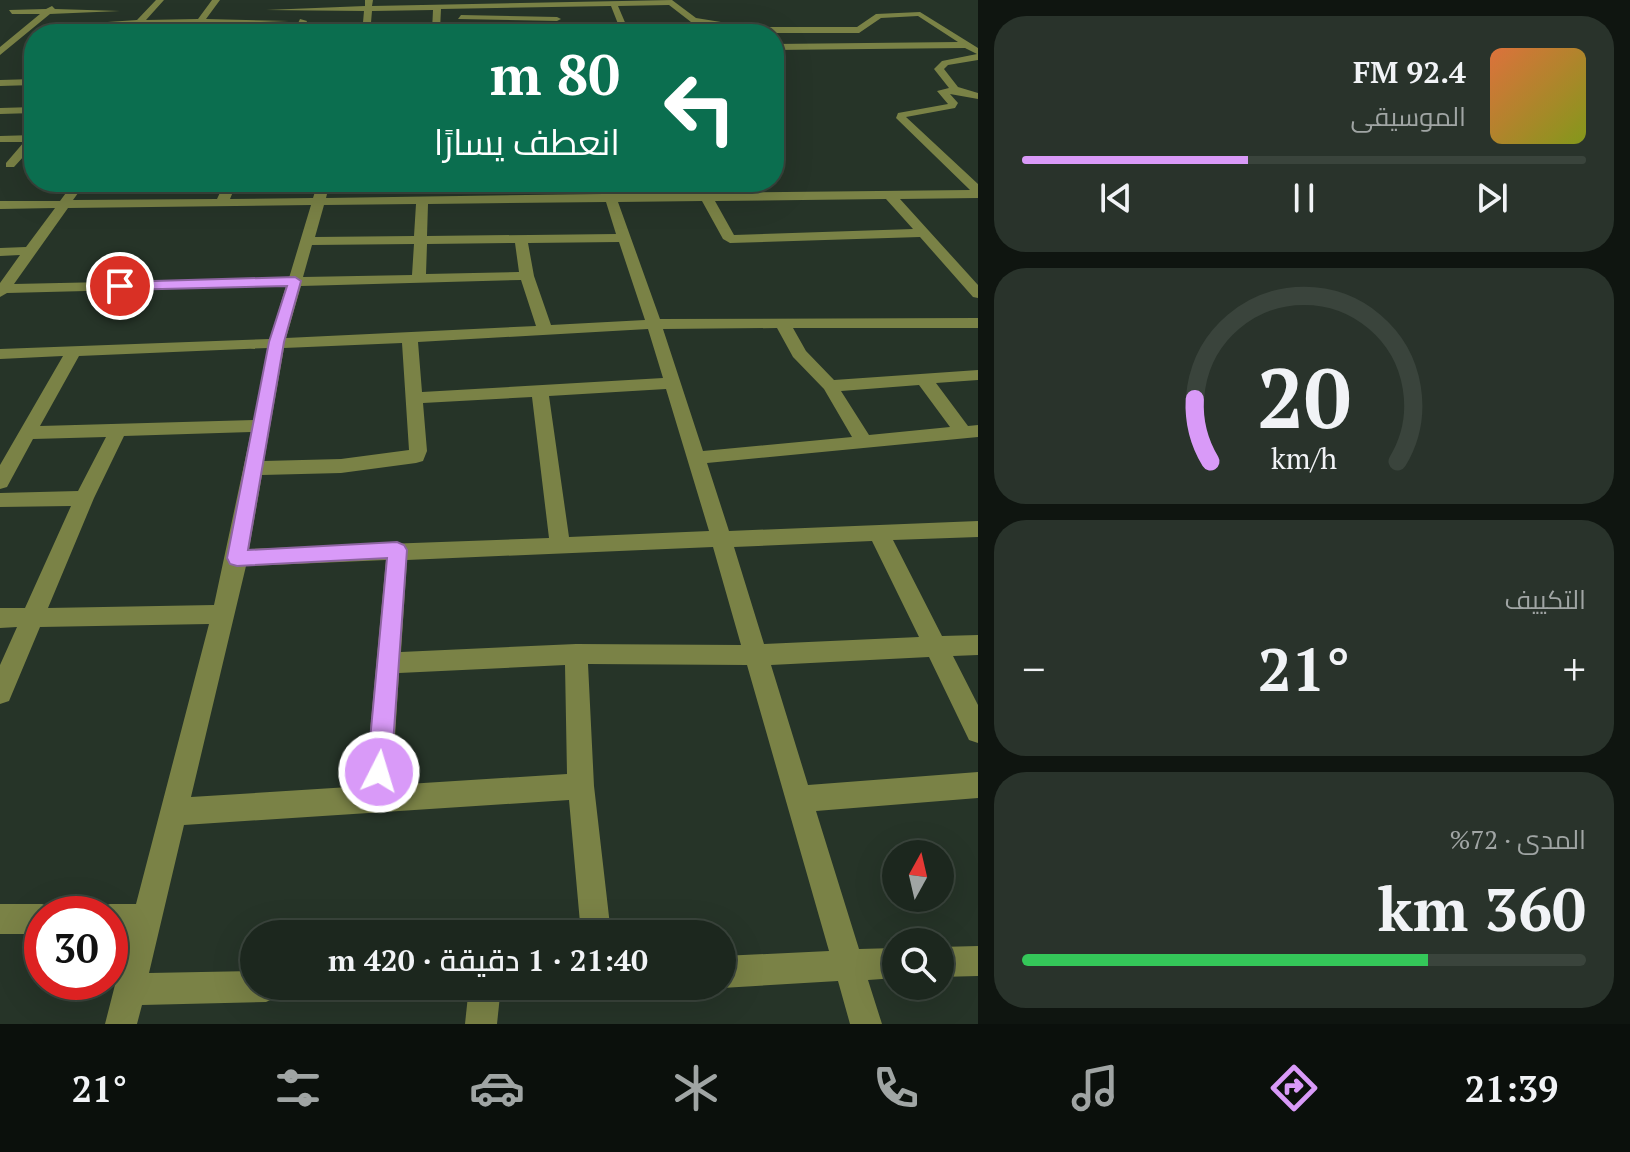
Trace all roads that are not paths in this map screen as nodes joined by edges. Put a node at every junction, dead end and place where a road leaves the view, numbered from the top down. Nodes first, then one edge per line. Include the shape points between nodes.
1 (28, 0) edge
2 (62, 0) edge
3 (160, 0) edge
4 (216, 0) edge
5 (273, 0) edge
6 (496, 2) edge
7 (668, 2) edge
8 (613, 3) junction
9 (369, 4) edge
10 (552, 4) junction
11 (124, 10) dead end
12 (138, 10) dead end
13 (151, 10) junction
14 (270, 10) junction
15 (437, 10) junction
16 (48, 11) junction
17 (110, 11) junction
18 (12, 12) junction
19 (557, 19) junction
20 (356, 20) dead end
21 (369, 20) junction
22 (0, 21) edge
23 (265, 21) junction
24 (303, 21) junction
25 (316, 21) dead end
26 (199, 22) junction
27 (97, 23) joint
28 (139, 23) junction
29 (32, 24) edge
30 (302, 24) edge
31 (368, 24) edge
32 (436, 24) edge
33 (558, 24) edge
34 (622, 24) edge
35 (715, 24) edge
36 (784, 29) edge
37 (24, 30) edge
38 (859, 30) junction
39 (22, 44) dead end
40 (5, 45) edge
41 (968, 45) junction
42 (876, 46) junction
43 (784, 47) edge
44 (0, 52) edge
45 (978, 55) edge
46 (24, 82) edge
47 (0, 83) edge
48 (958, 91) junction
49 (978, 96) edge
50 (24, 110) edge
51 (0, 111) edge
52 (24, 138) edge
53 (0, 139) edge
54 (24, 147) edge
55 (5, 165) edge
56 (73, 192) edge
57 (226, 192) edge
58 (321, 192) edge
59 (514, 192) edge
60 (599, 192) edge
61 (609, 192) edge
62 (623, 192) edge
63 (978, 192) edge
64 (889, 194) junction
65 (707, 198) junction
66 (515, 200) junction
67 (422, 201) junction
68 (65, 204) junction
69 (221, 204) junction
70 (0, 205) edge
71 (923, 233) junction
72 (625, 238) junction
73 (420, 240) junction
74 (521, 240) junction
75 (307, 241) junction
76 (30, 251) junction
77 (0, 252) edge
78 (527, 276) junction
79 (419, 277) junction
80 (295, 281) junction
81 (2, 291) edge
82 (978, 294) edge
83 (978, 323) edge
84 (654, 324) junction
85 (783, 325) junction
86 (545, 331) junction
87 (410, 338) junction
88 (277, 342) junction
89 (74, 351) junction
90 (0, 354) edge
91 (978, 375) edge
92 (924, 379) junction
93 (671, 383) junction
94 (830, 386) junction
95 (540, 390) junction
96 (413, 398) junction
97 (260, 426) junction
98 (117, 432) junction
99 (971, 432) edge
100 (28, 433) junction
101 (863, 440) junction
102 (695, 458) junction
103 (254, 468) junction
104 (0, 482) edge
105 (84, 498) junction
106 (0, 500) edge
107 (978, 529) edge
108 (878, 532) junction
109 (721, 538) junction
110 (560, 544) junction
111 (397, 550) junction
112 (237, 558) junction
113 (221, 614) junction
114 (33, 617) junction
115 (0, 618) edge
116 (978, 645) edge
117 (935, 647) junction
118 (576, 654) junction
119 (755, 655) junction
120 (388, 663) junction
121 (0, 693) edge
122 (978, 731) edge
123 (978, 785) edge
124 (581, 786) junction
125 (799, 799) junction
126 (377, 800) junction
127 (175, 812) junction
128 (0, 919) edge
129 (24, 919) edge
130 (128, 919) edge
131 (148, 919) junction
132 (595, 920) edge
133 (978, 961) edge
134 (954, 962) edge
135 (882, 964) edge
136 (850, 965) junction
137 (736, 971) edge
138 (240, 987) edge
139 (132, 989) junction
140 (484, 1000) edge
141 (121, 1024) edge
142 (481, 1024) edge
143 (866, 1024) edge

1 - 18 street
2 - 16 street
3 - 13 street
4 - 26 street
5 - 14 street
6 - 10 street
6 - 15 street
7 - 8 street
7 - 35 street via 694,20
8 - 10 street
8 - 34 street
9 - 14 street
9 - 15 street
9 - 21 street
10 - 19 street
11 - 17 street
12 - 13 street
13 - 28 street
14 - 23 street
15 - 19 street via 495,19
15 - 32 street
16 - 17 street
16 - 18 street
16 - 29 street
17 - 27 street
18 - 22 street
19 - 33 street
20 - 21 street
21 - 31 street
23 - 24 street
23 - 26 street
24 - 25 street
24 - 30 street
26 - 28 street
27 - 28 street
36 - 38 street
37 - 40 street
38 - 41 street via 879,16 920,14
38 - 42 street
39 - 40 street
40 - 44 street
41 - 42 street
41 - 45 street
42 - 43 street
45 - 48 street via 940,67
46 - 47 street
48 - 49 street
48 - 63 street via 942,91 951,106 910,111 901,118
50 - 51 street
52 - 53 street
54 - 55 street
56 - 68 street
57 - 69 street
58 - 67 street
58 - 69 street
58 - 75 street
59 - 66 street
60 - 66 street
61 - 72 street
62 - 65 street
63 - 64 street
64 - 65 street
64 - 71 street
65 - 71 street via 730,239
66 - 67 street
67 - 73 street
68 - 69 street
68 - 70 street
68 - 76 street
71 - 82 street
72 - 74 street
72 - 84 street
73 - 74 street
73 - 75 street
73 - 79 street
74 - 78 street
75 - 80 street
76 - 77 street
76 - 81 street
78 - 79 street
78 - 86 street
79 - 80 street
80 - 81 street
80 - 88 street
83 - 85 street
84 - 85 street
84 - 86 street
84 - 93 street
85 - 94 street via 799,354
86 - 87 street
87 - 88 street
87 - 96 street
88 - 89 street
88 - 97 street
89 - 90 street
89 - 100 street
91 - 92 street
92 - 94 street
92 - 99 street
93 - 95 street
93 - 102 street
94 - 101 street
95 - 96 street
95 - 110 street
96 - 103 street via 418,451 409,459
97 - 98 street
97 - 103 street
98 - 100 street
98 - 105 street
99 - 101 street
100 - 104 street
101 - 102 street
102 - 109 street
103 - 112 street
105 - 106 street
105 - 114 street
107 - 108 street
108 - 109 street
108 - 117 street
109 - 110 street
109 - 119 street
110 - 111 street
111 - 112 street
111 - 120 street
112 - 113 street
113 - 114 street
113 - 127 street
114 - 115 street
114 - 121 street
116 - 117 street
117 - 119 street
117 - 122 street
118 - 119 street
118 - 120 street
118 - 124 street
119 - 125 street
120 - 126 street
123 - 125 street
124 - 126 street
124 - 132 street
125 - 136 street
126 - 127 street
127 - 131 street
128 - 129 street
130 - 131 street
131 - 139 street
133 - 134 street
135 - 136 street
136 - 137 street
136 - 143 street
138 - 139 street
139 - 141 street
140 - 142 street

